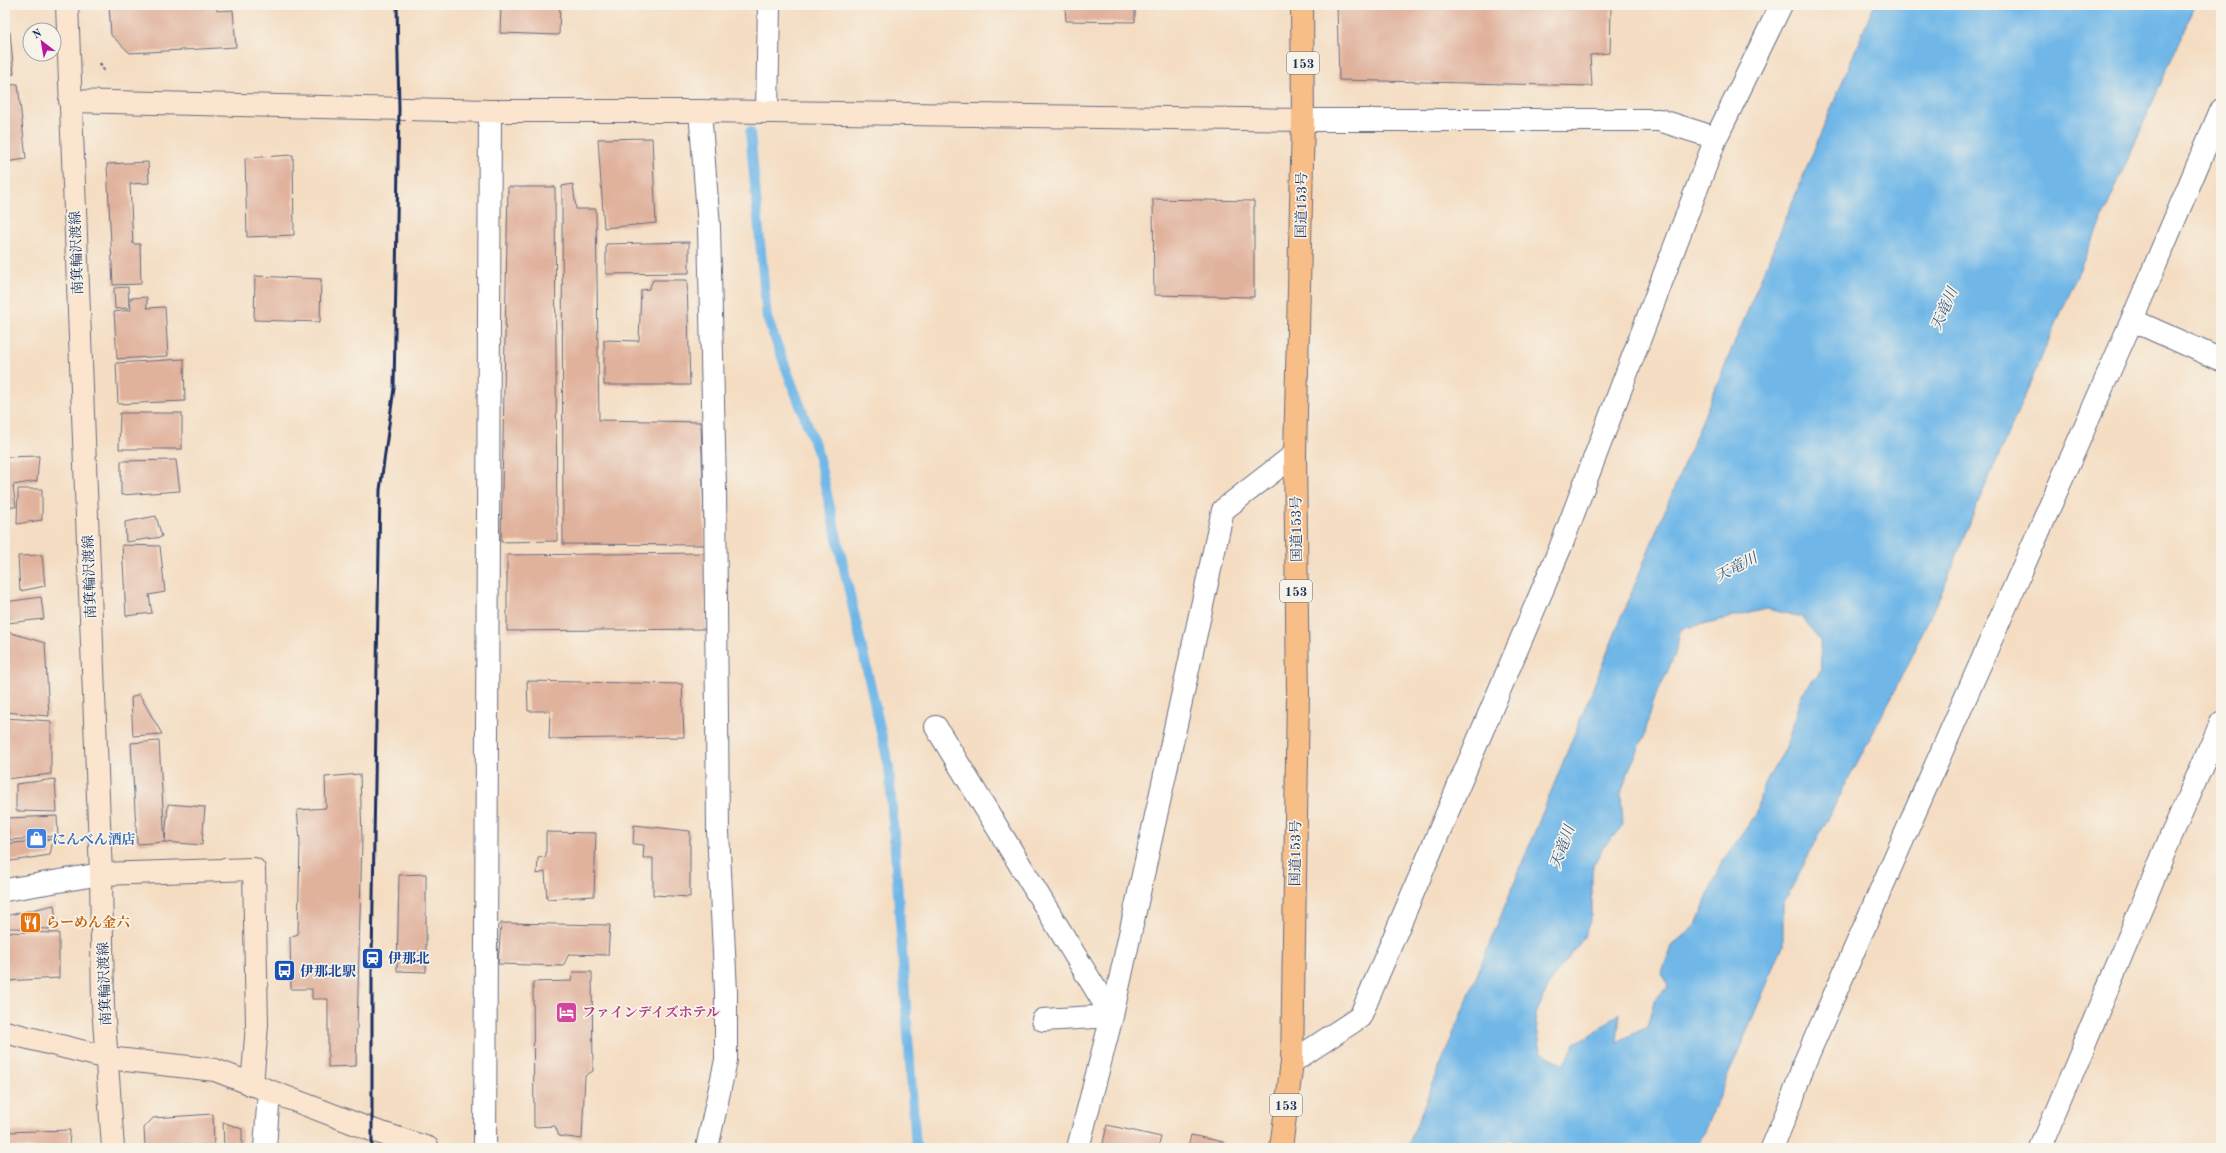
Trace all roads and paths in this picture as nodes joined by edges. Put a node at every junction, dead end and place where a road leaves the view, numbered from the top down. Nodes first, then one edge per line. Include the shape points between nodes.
1 (67, 5) edge
2 (769, 5) edge
3 (1302, 5) edge
4 (1781, 5) edge
5 (70, 101) junction
6 (2221, 110) edge
7 (490, 111) junction
8 (700, 111) junction
9 (768, 112) junction
10 (1303, 120) junction
11 (1716, 138) junction
12 (2132, 320) junction
13 (2221, 360) edge
14 (1295, 454) junction
15 (2221, 723) edge
16 (936, 727) dead end
17 (101, 874) junction
18 (5, 890) edge
19 (1112, 1016) junction
20 (1043, 1020) dead end
21 (5, 1032) edge
22 (108, 1058) junction
23 (1292, 1062) junction
24 (260, 1088) junction
25 (113, 1148) edge
26 (265, 1148) edge
27 (428, 1148) edge
28 (485, 1148) edge
29 (707, 1148) edge
30 (1078, 1148) edge
31 (1281, 1148) edge
32 (1772, 1148) edge
33 (2041, 1148) edge

1 - 5 street, 南箕輪沢渡線
2 - 9 street
3 - 10 highway, 国道153号 / 153
4 - 11 street
5 - 7 street
5 - 17 street, 南箕輪沢渡線
6 - 12 street
7 - 8 street
7 - 28 street
8 - 9 street
8 - 29 street via 709,227 715,488 718,832 726,992 726,1060
9 - 10 street
10 - 11 street via 1659,120
10 - 14 highway, 国道153号 / 153
11 - 23 street via 1561,546 1360,1016
12 - 13 street
12 - 32 street via 1806,1058
14 - 19 street via 1223,510
14 - 23 highway, 国道153号 / 153 via 1298,695
15 - 33 street
16 - 19 street
17 - 18 street
17 - 22 street, 南箕輪沢渡線 via 103,1006
17 - 24 street via 254,869
19 - 20 street
19 - 30 street
21 - 22 street
22 - 24 street via 215,1070
22 - 25 street, 南箕輪沢渡線
23 - 31 highway, 国道153号 / 153
24 - 26 street
24 - 27 street

